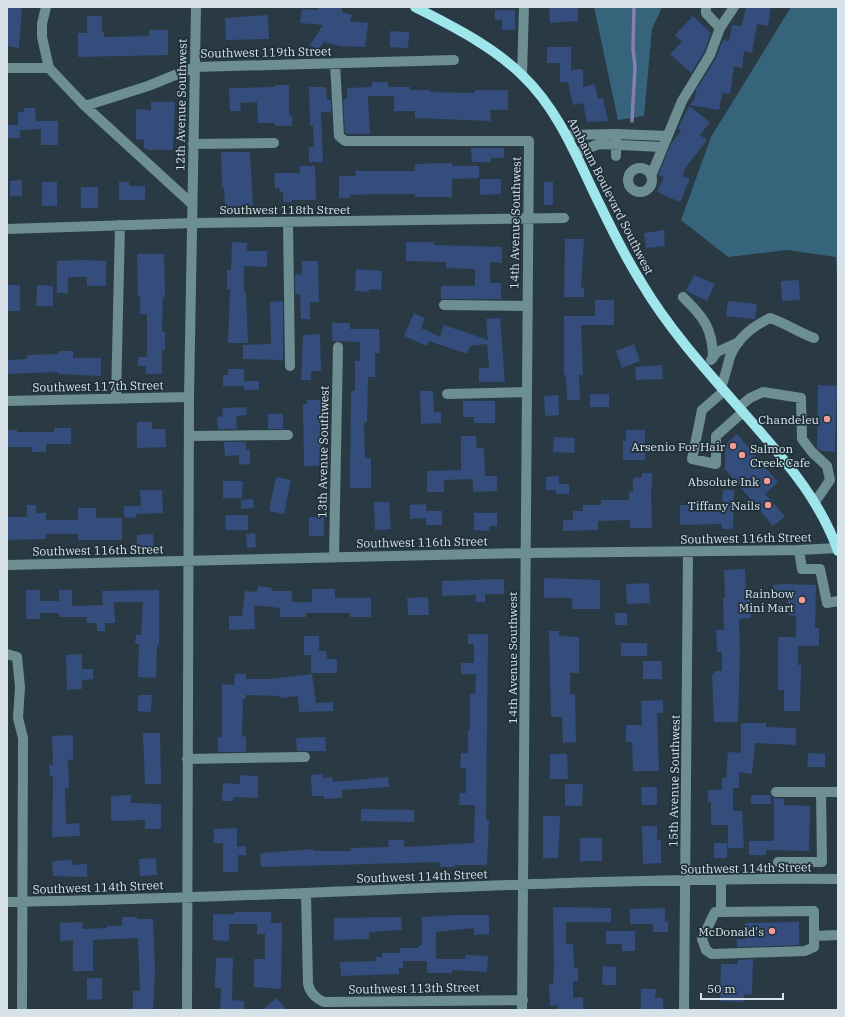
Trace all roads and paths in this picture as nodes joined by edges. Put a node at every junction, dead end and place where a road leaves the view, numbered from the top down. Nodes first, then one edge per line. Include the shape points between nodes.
1 (46, 7) edge
2 (196, 7) edge
3 (415, 7) edge
4 (524, 7) edge
5 (706, 7) edge
6 (734, 7) edge
7 (720, 28) junction
8 (454, 60) dead end
9 (335, 63) junction
10 (195, 66) junction
11 (7, 68) edge
12 (49, 68) junction
13 (522, 75) junction
14 (85, 106) junction
15 (616, 134) junction
16 (567, 135) junction
17 (667, 136) junction
18 (274, 143) dead end
19 (193, 144) junction
20 (616, 145) junction
21 (662, 147) junction
22 (576, 153) junction
23 (616, 156) dead end
24 (651, 176) dead end
25 (192, 204) junction
26 (564, 218) dead end
27 (529, 220) junction
28 (288, 222) junction
29 (193, 223) junction
30 (120, 226) junction
31 (7, 229) edge
32 (683, 297) dead end
33 (444, 305) dead end
34 (527, 306) junction
35 (814, 338) dead end
36 (739, 342) junction
37 (338, 347) dead end
38 (730, 357) junction
39 (713, 358) junction
40 (290, 366) dead end
41 (704, 367) junction
42 (723, 389) junction
43 (527, 392) junction
44 (447, 394) dead end
45 (189, 397) junction
46 (116, 399) junction
47 (7, 401) edge
48 (741, 410) junction
49 (288, 435) dead end
50 (189, 436) junction
51 (815, 502) junction
52 (838, 549) edge
53 (799, 550) junction
54 (688, 552) junction
55 (525, 553) junction
56 (334, 557) junction
57 (189, 560) junction
58 (7, 565) edge
59 (838, 601) edge
60 (7, 654) edge
61 (305, 757) dead end
62 (187, 759) junction
63 (776, 792) dead end
64 (822, 792) junction
65 (838, 792) edge
66 (778, 862) dead end
67 (838, 879) edge
68 (721, 880) junction
69 (686, 881) junction
70 (523, 885) junction
71 (306, 894) junction
72 (186, 897) junction
73 (7, 902) edge
74 (23, 902) junction
75 (718, 912) junction
76 (838, 935) edge
77 (814, 936) junction
78 (522, 1005) edge
79 (22, 1010) edge
80 (187, 1010) edge
81 (684, 1010) edge

1 - 12 street via 42,38
2 - 10 street, 12th Avenue Southwest
3 - 13 main road, Ambaum Boulevard Southwest via 461,31 494,52
4 - 13 street
5 - 7 street via 706,13
6 - 7 street
7 - 17 street via 710,55 682,101
8 - 9 street, Southwest 119th Street
9 - 10 street, Southwest 119th Street
9 - 27 street, 14th Avenue Southwest via 339,136 345,141 529,141
10 - 14 street, Southwest 119th Street via 148,86
10 - 19 street, 12th Avenue Southwest
11 - 12 street
12 - 14 street
13 - 16 main road, Ambaum Boulevard Southwest
14 - 25 street
15 - 16 street
15 - 17 street
15 - 20 street
16 - 22 main road, Ambaum Boulevard Southwest
17 - 21 street
18 - 19 street
19 - 25 street, 12th Avenue Southwest
20 - 21 street
20 - 22 street via 599,144
20 - 23 street
21 - 24 street
22 - 41 main road, Ambaum Boulevard Southwest via 601,208 640,281 656,306
25 - 29 street, 12th Avenue Southwest
26 - 27 street, Southwest 118th Street
27 - 28 street, Southwest 118th Street
27 - 34 street, 14th Avenue Southwest
28 - 29 street, Southwest 118th Street
28 - 40 street
29 - 30 street, Southwest 118th Street
29 - 45 street, 12th Avenue Southwest
30 - 31 street, Southwest 118th Street
30 - 46 street
32 - 39 street via 706,323 712,338
33 - 34 street, 14th Avenue Southwest
34 - 43 street, 14th Avenue Southwest
35 - 36 street via 770,318 760,323
36 - 38 street
36 - 39 street via 717,352
37 - 56 street, 13th Avenue Southwest
38 - 39 street
38 - 42 street
39 - 41 street
41 - 42 main road, Ambaum Boulevard Southwest
42 - 48 main road, Ambaum Boulevard Southwest
42 - 48 street via 702,410 692,459 716,464 716,436
43 - 44 street
43 - 55 street, 14th Avenue Southwest
45 - 46 street, Southwest 117th Street
45 - 50 street, 12th Avenue Southwest
46 - 47 street, Southwest 117th Street
48 - 51 main road, Ambaum Boulevard Southwest via 789,465
48 - 51 street via 750,398 763,392 801,398 802,439 827,466 830,480
49 - 50 street
50 - 57 street, 12th Avenue Southwest
51 - 52 main road, Ambaum Boulevard Southwest
52 - 53 street, Southwest 116th Street
53 - 54 street, Southwest 116th Street
53 - 59 street via 802,569 820,569 826,602
54 - 55 street, Southwest 116th Street
54 - 69 street, 15th Avenue Southwest
55 - 56 street, Southwest 116th Street
55 - 70 street, 14th Avenue Southwest
56 - 57 street, Southwest 116th Street
57 - 58 street, Southwest 116th Street
57 - 62 street, 12th Avenue Southwest
60 - 74 street via 17,657 20,687 18,718 23,738
61 - 62 street
62 - 72 street, 12th Avenue Southwest
63 - 64 street
64 - 65 street
64 - 66 street via 822,862
67 - 68 street, Southwest 114th Street
68 - 69 street, Southwest 114th Street
68 - 75 street
69 - 70 street, Southwest 114th Street
69 - 81 street, 15th Avenue Southwest
70 - 71 street, Southwest 114th Street
70 - 78 street, 14th Avenue Southwest
71 - 72 street, Southwest 114th Street
71 - 78 street, Southwest 113th Street via 308,984 316,999 324,1002
72 - 74 street, Southwest 114th Street
72 - 80 street, 12th Avenue Southwest
73 - 74 street, Southwest 114th Street
74 - 79 street
75 - 77 street via 814,911
75 - 77 street via 702,939 703,947 712,954 805,951 814,946
76 - 77 street

